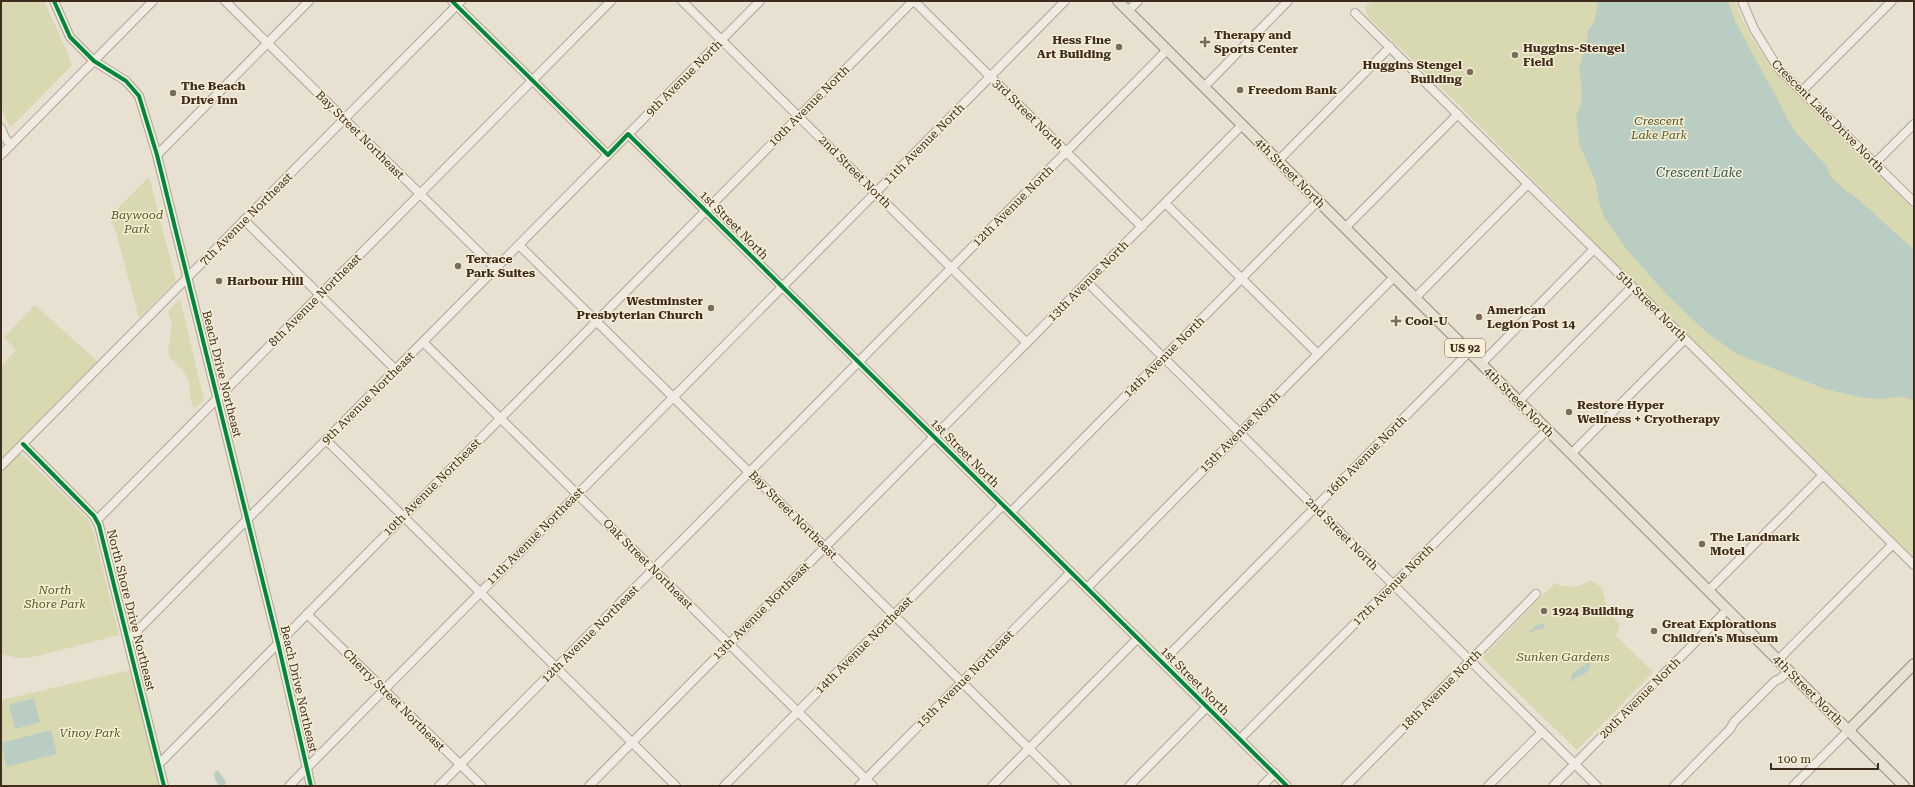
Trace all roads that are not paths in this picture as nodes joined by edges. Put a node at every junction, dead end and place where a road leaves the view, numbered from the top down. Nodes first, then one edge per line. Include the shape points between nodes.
1 (54, 1) edge
2 (154, 1) edge
3 (225, 1) edge
4 (309, 1) edge
5 (611, 1) edge
6 (682, 1) edge
7 (760, 1) edge
8 (914, 1) edge
9 (1065, 1) edge
10 (1118, 1) edge
11 (1138, 1) edge
12 (1288, 1) edge
13 (1742, 1) edge
14 (1892, 1) edge
15 (457, 2) edge
16 (1128, 11) junction
17 (1355, 13) dead end
18 (722, 40) junction
19 (267, 43) junction
20 (1390, 47) junction
21 (1167, 50) junction
22 (94, 61) junction
23 (990, 76) junction
24 (533, 80) junction
25 (1204, 87) junction
26 (1802, 91) junction
27 (1458, 114) junction
28 (799, 116) junction
29 (344, 119) junction
30 (1914, 124) edge
31 (1242, 125) junction
32 (1, 128) edge
33 (628, 134) junction
34 (11, 145) junction
35 (1066, 152) junction
36 (1, 155) edge
37 (157, 155) junction
38 (608, 155) junction
39 (1278, 161) junction
40 (1875, 163) junction
41 (1528, 184) junction
42 (876, 192) junction
43 (420, 194) junction
44 (1318, 201) junction
45 (1914, 202) edge
46 (1165, 203) junction
47 (706, 211) junction
48 (244, 220) junction
49 (1142, 226) junction
50 (1345, 228) junction
51 (519, 245) junction
52 (1594, 249) junction
53 (496, 268) junction
54 (952, 268) junction
55 (1394, 277) junction
56 (187, 278) junction
57 (1242, 279) junction
58 (1087, 282) junction
59 (782, 287) junction
60 (1632, 287) junction
61 (320, 295) junction
62 (1415, 298) junction
63 (596, 321) junction
64 (1685, 339) junction
65 (423, 342) junction
66 (1027, 343) junction
67 (1469, 352) junction
68 (1318, 354) junction
69 (1164, 358) junction
70 (858, 362) junction
71 (1481, 364) junction
72 (396, 370) junction
73 (673, 397) junction
74 (217, 400) junction
75 (1519, 402) junction
76 (501, 418) junction
77 (1547, 430) junction
78 (1240, 433) junction
79 (934, 437) junction
80 (326, 440) junction
81 (22, 444) junction
82 (1571, 454) junction
83 (1, 466) edge
84 (749, 472) junction
85 (1823, 475) junction
86 (578, 494) junction
87 (1003, 505) junction
88 (1315, 508) junction
89 (1011, 512) junction
90 (403, 516) junction
91 (97, 520) junction
92 (247, 520) junction
93 (1893, 544) junction
94 (825, 547) junction
95 (1914, 566) edge
96 (654, 569) junction
97 (1071, 572) junction
98 (1393, 585) junction
99 (1087, 588) junction
100 (1708, 591) junction
101 (480, 592) junction
102 (1536, 594) dead end
103 (1727, 610) junction
104 (307, 614) junction
105 (894, 615) junction
106 (1138, 638) junction
107 (128, 640) junction
108 (278, 643) junction
109 (729, 644) junction
110 (1778, 660) junction
111 (1470, 661) junction
112 (1162, 662) junction
113 (1914, 664) edge
114 (556, 668) junction
115 (1788, 671) junction
116 (962, 682) junction
117 (384, 690) junction
118 (1207, 707) junction
119 (798, 712) junction
120 (1848, 730) junction
121 (1542, 732) junction
122 (1240, 739) junction
123 (632, 743) junction
124 (1029, 749) junction
125 (159, 764) junction
126 (1574, 764) junction
127 (460, 765) junction
128 (307, 768) junction
129 (1274, 773) junction
130 (866, 779) junction
131 (164, 786) edge
132 (288, 786) edge
133 (311, 786) edge
134 (439, 786) edge
135 (482, 786) edge
136 (589, 786) edge
137 (676, 786) edge
138 (724, 786) edge
139 (859, 786) edge
140 (873, 786) edge
141 (992, 786) edge
142 (1067, 786) edge
143 (1129, 786) edge
144 (1262, 786) edge
145 (1287, 786) edge
146 (1346, 786) edge
147 (1488, 786) edge
148 (1553, 786) edge
149 (1597, 786) edge
150 (1674, 786) edge
151 (1793, 786) edge
152 (1904, 786) edge

1 - 22 street, Beach Drive Northeast via 70,37
2 - 22 street
3 - 19 street, Bay Street Northeast
4 - 19 street
5 - 24 street, 8th Avenue Northeast
6 - 18 street, 2nd Street North
7 - 18 street, 9th Avenue North
8 - 23 street, 3rd Street North
8 - 28 street, 10th Avenue North
9 - 23 street, 11th Avenue North
10 - 16 main road, 4th Street North / US 92
11 - 16 street
12 - 25 street
13 - 26 street, Crescent Lake Drive North via 1772,60
14 - 26 street
15 - 24 street
15 - 29 street, 7th Avenue Northeast
16 - 21 main road, 4th Street North / US 92
17 - 20 street, 5th Street North
18 - 28 street, 2nd Street North
18 - 33 street, 9th Avenue North
19 - 29 street, Bay Street Northeast
19 - 37 street
20 - 27 street, 5th Street North
20 - 39 street
21 - 25 main road, 4th Street North / US 92
21 - 35 street, 12th Avenue North
22 - 34 street
22 - 37 street, Beach Drive Northeast via 126,81 136,91
23 - 35 street, 3rd Street North
23 - 42 street, 11th Avenue North
24 - 38 street
24 - 43 street, 8th Avenue Northeast
25 - 31 main road, 4th Street North / US 92
26 - 40 street, Crescent Lake Drive North
27 - 41 street, 5th Street North
27 - 50 street
28 - 42 street, 2nd Street North
28 - 47 street, 10th Avenue North
29 - 43 street, Bay Street Northeast
29 - 48 street, 7th Avenue Northeast
30 - 40 street
31 - 39 main road, 4th Street North / US 92
31 - 46 street, 13th Avenue North
32 - 34 street
33 - 38 street, 9th Avenue North
33 - 47 street, 1st Street North
34 - 36 street
35 - 49 street, 3rd Street North
35 - 54 street, 12th Avenue North
37 - 56 street, Beach Drive Northeast
38 - 51 street, 9th Avenue Northeast
39 - 44 main road, 4th Street North / US 92
40 - 45 street, Crescent Lake Drive North
41 - 52 street, 5th Street North
41 - 62 street
42 - 54 street, 2nd Street North
42 - 59 street, 11th Avenue North
43 - 53 street, Bay Street Northeast
43 - 61 street, 8th Avenue Northeast
44 - 50 main road, 4th Street North / US 92
44 - 57 street, 14th Avenue North
46 - 49 street, 13th Avenue North
46 - 57 street
47 - 59 street, 1st Street North
47 - 63 street, 10th Avenue Northeast
48 - 56 street, 7th Avenue Northeast
48 - 61 street
49 - 58 street, 13th Avenue North
50 - 55 main road, 4th Street North / US 92
51 - 53 street, 9th Avenue Northeast
51 - 63 street, Bay Street Northeast
52 - 60 street, 5th Street North
52 - 71 street
53 - 65 street, 9th Avenue Northeast
54 - 66 street, 2nd Street North
54 - 70 street, 12th Avenue North
55 - 62 main road, 4th Street North / US 92
55 - 68 street, 15th Avenue North
56 - 74 street, Beach Drive Northeast
56 - 81 street, 7th Avenue Northeast
57 - 68 street
57 - 69 street, 14th Avenue North
58 - 66 street, 13th Avenue North
58 - 69 street, 2nd Street North
59 - 70 street, 1st Street North
59 - 73 street, 11th Avenue Northeast
60 - 64 street, 5th Street North
60 - 75 street
61 - 72 street
61 - 74 street, 8th Avenue Northeast
62 - 67 main road, 4th Street North / US 92
63 - 73 street, Bay Street Northeast
63 - 76 street, 10th Avenue Northeast
64 - 82 street
64 - 85 street, 5th Street North
65 - 72 street, 9th Avenue Northeast
65 - 76 street, Oak Street Northeast
66 - 79 street, 13th Avenue North
67 - 71 main road, 4th Street North / US 92
67 - 88 street, 16th Avenue North
68 - 78 street, 15th Avenue North
69 - 78 street, 2nd Street North
69 - 89 street, 14th Avenue North
70 - 79 street, 1st Street North
70 - 84 street, 12th Avenue Northeast
71 - 75 main road, 4th Street North / US 92
72 - 80 street, 9th Avenue Northeast
73 - 84 street, Bay Street Northeast
73 - 86 street, 11th Avenue Northeast
74 - 91 street, 8th Avenue Northeast
74 - 92 street, Beach Drive Northeast
75 - 77 main road, 4th Street North / US 92
76 - 86 street, Oak Street Northeast
76 - 90 street, 10th Avenue Northeast
77 - 82 main road, 4th Street North / US 92
77 - 98 street, 17th Avenue North
78 - 88 street, 2nd Street North
78 - 99 street, 15th Avenue North
79 - 87 street, 1st Street North
79 - 94 street, 13th Avenue Northeast
80 - 90 street
80 - 92 street, 9th Avenue Northeast
81 - 83 street, 7th Avenue Northeast
81 - 91 street, North Shore Drive Northeast
82 - 100 main road, 4th Street North / US 92
84 - 94 street, Bay Street Northeast
84 - 96 street, 12th Avenue Northeast
85 - 93 street, 5th Street North
85 - 100 street
86 - 96 street, Oak Street Northeast
86 - 101 street, 11th Avenue Northeast
87 - 89 street, 1st Street North
87 - 105 street, 14th Avenue Northeast
88 - 98 street, 2nd Street North
88 - 112 street, 16th Avenue North
89 - 97 street, 1st Street North
90 - 101 street
90 - 104 street, 10th Avenue Northeast
91 - 107 street, North Shore Drive Northeast
92 - 107 street, 9th Avenue Northeast
92 - 108 street, Beach Drive Northeast
93 - 95 street, 5th Street North
93 - 110 street
94 - 105 street, Bay Street Northeast
94 - 109 street, 13th Avenue Northeast
96 - 109 street, Oak Street Northeast
96 - 114 street, 12th Avenue Northeast
97 - 99 street, 1st Street North
97 - 116 street, 15th Avenue Northeast
98 - 111 street, 2nd Street North
98 - 122 street, 17th Avenue North
99 - 106 street, 1st Street North
100 - 103 main road, 4th Street North / US 92
101 - 114 street
101 - 117 street, 11th Avenue Northeast
102 - 111 street, 18th Avenue North
103 - 110 main road, 4th Street North / US 92
103 - 126 street, 20th Avenue North
104 - 108 street, 10th Avenue Northeast
104 - 117 street, Cherry Street Northeast
105 - 116 street, Bay Street Northeast
105 - 119 street, 14th Avenue Northeast
106 - 112 street, 1st Street North
106 - 124 street
107 - 125 street, North Shore Drive Northeast
108 - 125 street, 10th Avenue Northeast
108 - 128 street, Beach Drive Northeast
109 - 119 street, Oak Street Northeast
109 - 123 street, 13th Avenue Northeast
110 - 115 main road, 4th Street North / US 92
111 - 121 street, 2nd Street North
111 - 146 street, 18th Avenue North
112 - 118 street, 1st Street North
113 - 120 main road
114 - 123 street
114 - 127 street, 12th Avenue Northeast
115 - 120 main road, 4th Street North / US 92
115 - 150 street via 1779,684
116 - 124 street, Bay Street Northeast
116 - 130 street, 15th Avenue Northeast
117 - 127 street, Cherry Street Northeast
117 - 128 street, 11th Avenue Northeast
118 - 122 street, 1st Street North
118 - 143 street
119 - 130 street, Oak Street Northeast
119 - 138 street, 14th Avenue Northeast
120 - 151 street
120 - 152 main road, 4th Street North / US 92
121 - 126 street, 2nd Street North
121 - 147 street
122 - 129 street, 1st Street North
123 - 136 street, 13th Avenue Northeast
123 - 137 street
124 - 141 street
124 - 142 street, Bay Street Northeast
125 - 131 street, North Shore Drive Northeast
126 - 148 street, 20th Avenue North
126 - 149 street, 2nd Street North
127 - 134 street, 12th Avenue Northeast
127 - 135 street, Cherry Street Northeast
128 - 132 street, 11th Avenue Northeast
128 - 133 street, Beach Drive Northeast
129 - 144 street
129 - 145 street, 1st Street North
130 - 139 street, 15th Avenue Northeast
130 - 140 street, Oak Street Northeast

